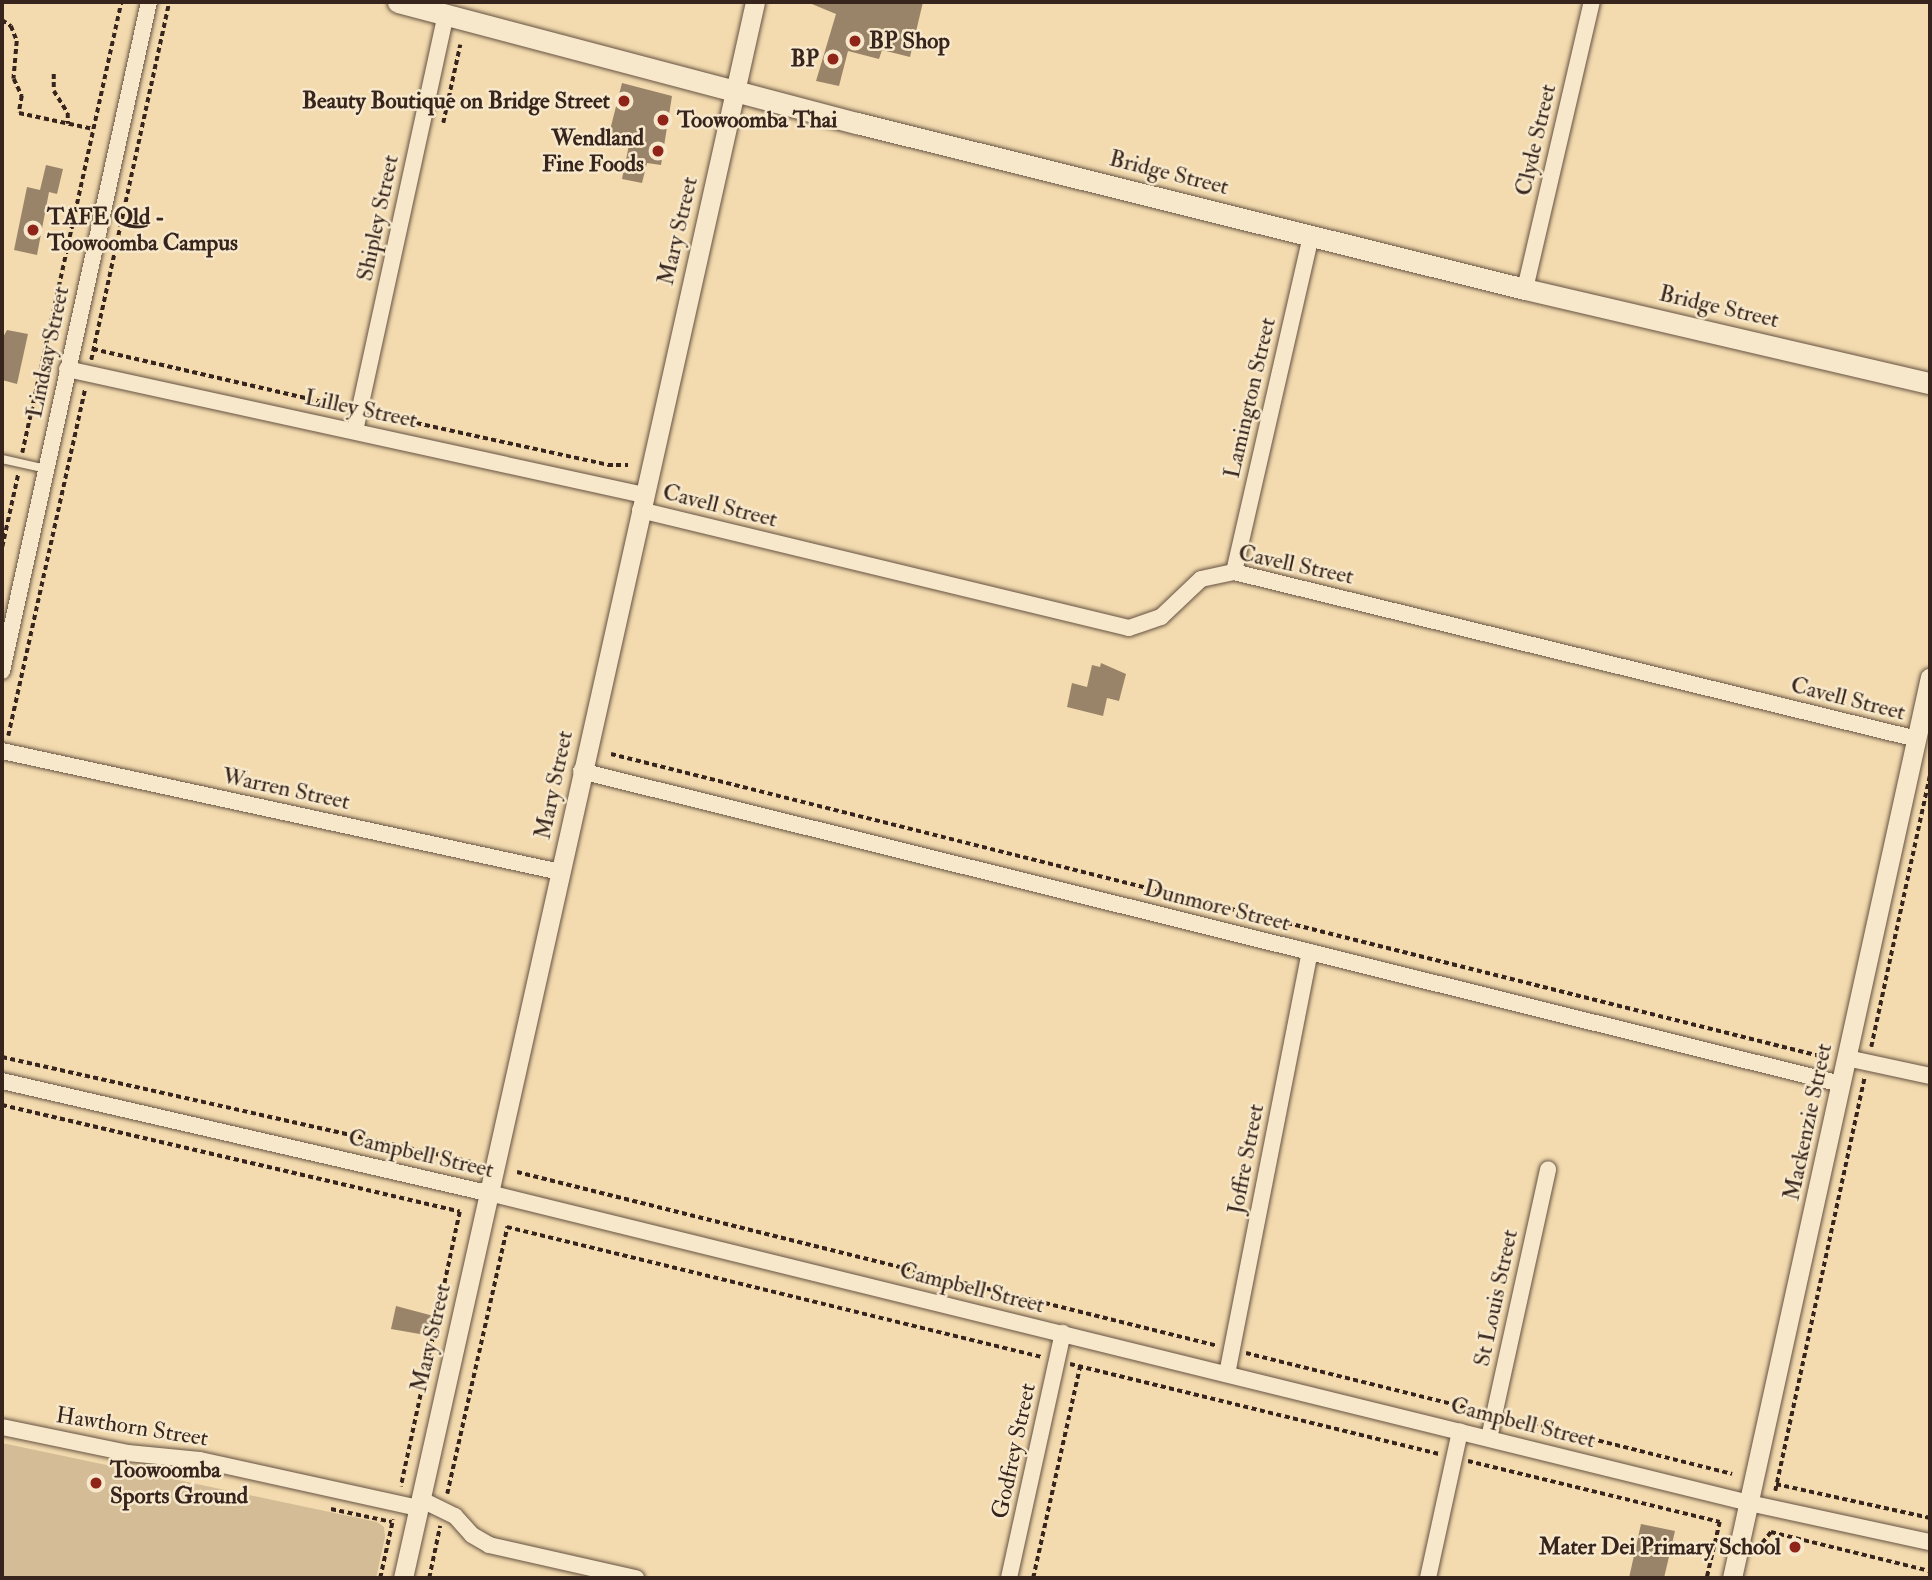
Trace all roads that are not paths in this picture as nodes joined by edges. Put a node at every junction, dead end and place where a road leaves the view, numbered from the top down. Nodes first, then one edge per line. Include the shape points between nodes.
1 (149, 2) edge
2 (398, 2) edge
3 (755, 2) edge
4 (1592, 2) edge
5 (446, 15) junction
6 (734, 92) junction
7 (1311, 235) junction
8 (1525, 289) junction
9 (67, 369) junction
10 (1930, 383) edge
11 (355, 431) junction
12 (2, 459) edge
13 (46, 469) junction
14 (642, 502) junction
15 (1234, 572) junction
16 (2, 671) edge
17 (1930, 677) edge
18 (1926, 717) edge
19 (1917, 739) junction
20 (2, 751) edge
21 (581, 771) junction
22 (560, 872) junction
23 (1310, 952) junction
24 (1847, 1058) junction
25 (1930, 1076) edge
26 (2, 1081) edge
27 (1841, 1084) junction
28 (1548, 1169) dead end
29 (489, 1193) junction
30 (1063, 1333) junction
31 (1227, 1374) junction
32 (2, 1427) edge
33 (1460, 1431) junction
34 (1489, 1438) junction
35 (420, 1503) junction
36 (1749, 1503) junction
37 (1930, 1542) edge
38 (403, 1578) edge
39 (636, 1578) edge
40 (1009, 1578) edge
41 (1428, 1578) edge
42 (1732, 1578) edge

1 - 9 street, Lindsay Street
2 - 5 main road, Bridge Street
3 - 6 street, Mary Street
4 - 8 street, Clyde Street
5 - 6 main road, Bridge Street
5 - 11 street, Shipley Street
6 - 7 main road, Bridge Street
6 - 14 street, Mary Street
7 - 8 main road, Bridge Street
7 - 15 street, Lamington Street
8 - 10 main road, Bridge Street
9 - 11 street, Lilley Street
9 - 13 street, Lindsay Street
11 - 14 street, Lilley Street
12 - 13 lane
13 - 16 street, Lindsay Street
14 - 15 street, Cavell Street via 1129,628 1161,617 1201,579
14 - 21 street, Mary Street
15 - 19 street, Cavell Street
17 - 18 street, Mackenzie Street
18 - 19 street, Mackenzie Street
19 - 24 street, Mackenzie Street
20 - 22 street, Warren Street
21 - 22 street, Mary Street
21 - 23 street, Dunmore Street
22 - 29 street, Mary Street
23 - 27 street, Dunmore Street
23 - 31 street, Joffre Street
24 - 25 street
24 - 27 street, Mackenzie Street
26 - 29 street, Campbell Street
27 - 36 street, Mackenzie Street
28 - 34 street, St Louis Street
29 - 30 street, Campbell Street
29 - 35 street, Mary Street
30 - 31 street, Campbell Street
30 - 40 street, Godfrey Street
31 - 33 street, Campbell Street
32 - 35 street, Hawthorn Street via 128,1453 200,1460 397,1503
33 - 34 street, Campbell Street
33 - 41 street
34 - 36 street, Campbell Street
35 - 38 street, Mary Street
35 - 39 street, Hawthorn Street via 444,1509 489,1545
36 - 37 street, Campbell Street
36 - 42 street, Mackenzie Street

